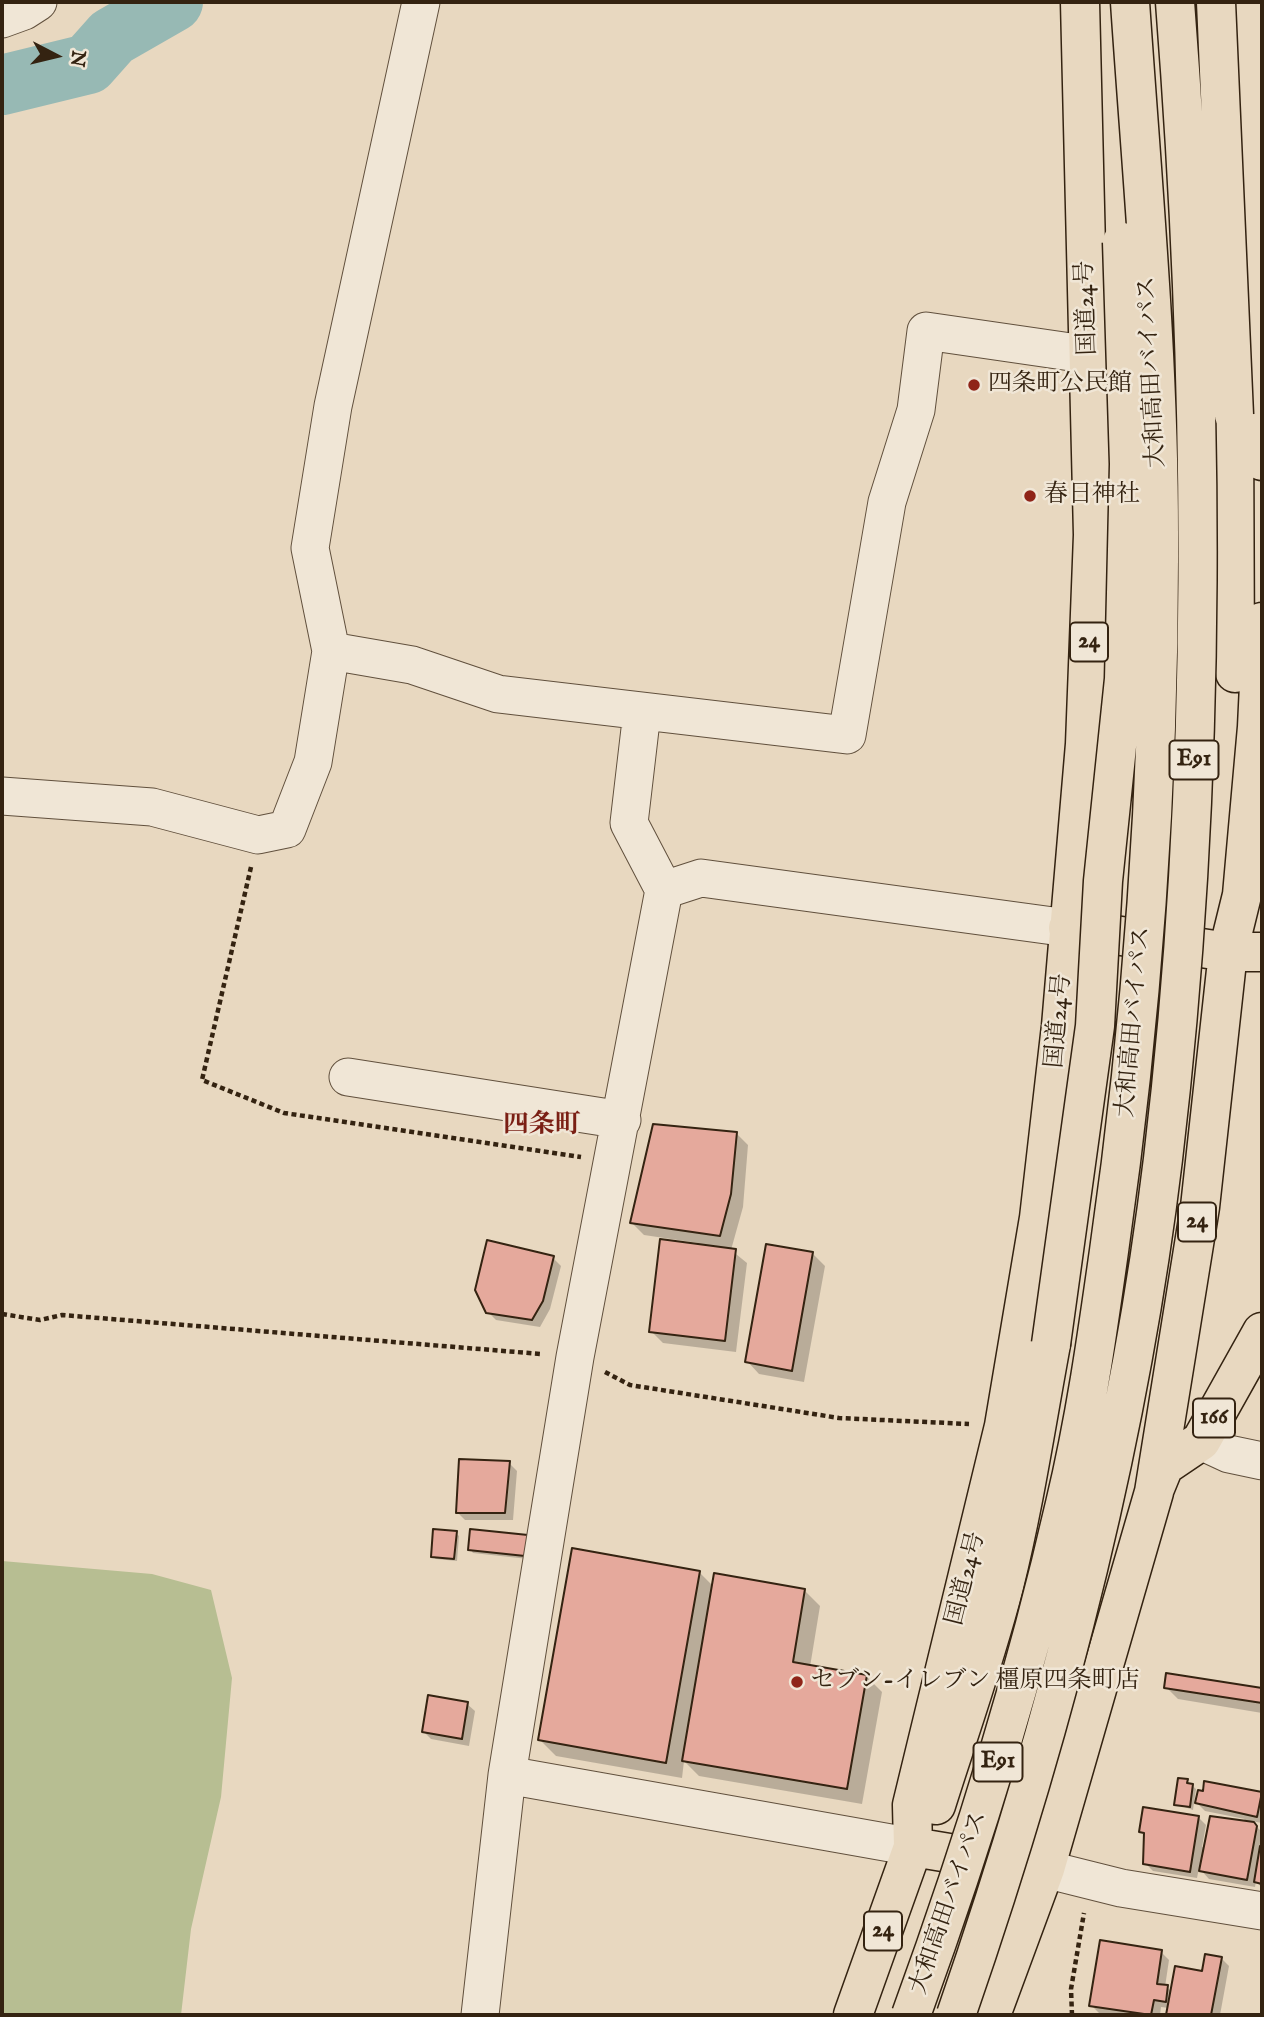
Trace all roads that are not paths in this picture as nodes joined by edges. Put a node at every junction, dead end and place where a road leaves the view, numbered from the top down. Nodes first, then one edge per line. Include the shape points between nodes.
1 (38, 2) edge
2 (421, 2) edge
3 (1080, 2) edge
4 (1123, 2) edge
5 (1130, 2) edge
6 (1175, 2) edge
7 (1216, 2) edge
8 (1242, 2) edge
9 (2, 19) edge
10 (1090, 356) junction
11 (1261, 375) edge
12 (1262, 488) edge
13 (1262, 622) edge
14 (331, 651) junction
15 (642, 712) junction
16 (2, 796) edge
17 (664, 890) junction
18 (1068, 928) junction
19 (1245, 952) edge
20 (348, 1077) dead end
21 (622, 1120) junction
22 (1262, 1332) edge
23 (1201, 1441) junction
24 (1262, 1461) edge
25 (1154, 1492) junction
26 (507, 1774) junction
27 (913, 1847) junction
28 (1045, 1869) junction
29 (1262, 1911) edge
30 (480, 2015) edge
31 (853, 2015) edge
32 (911, 2015) edge
33 (956, 2015) edge
34 (991, 2015) edge

1 - 9 street
2 - 14 street via 333,406 310,548
3 - 10 highway, 国道24号 / 24
4 - 27 highway, bridge via 1121,225 1129,464 1124,679 1103,881 1095,1026 1051,1345 1023,1501 985,1654 934,1810
5 - 32 highway, 大和高田バイパス / E91, bridge via 1156,374 1159,534 1145,924 1123,1153 1094,1353 1066,1502 1000,1756
6 - 33 highway, 大和高田バイパス / E91, bridge via 1190,192 1196,363 1196,625 1192,811 1163,1160 1133,1358 1102,1511 1036,1766
7 - 19 highway, bridge via 1237,558 1225,892
8 - 11 highway
10 - 11 street
10 - 15 street via 926,331 916,410 887,502 847,735
10 - 18 highway, 国道24号 / 24 via 1092,577 1085,744
11 - 12 highway
13 - 19 highway, 24 via 1242,895
14 - 15 street via 412,665 498,694
14 - 16 street via 313,762 287,829 258,835 152,807
15 - 17 street via 629,823
17 - 18 street via 701,878
17 - 21 street
18 - 19 highway
18 - 27 highway, 国道24号 / 24 via 1039,1218 1004,1426 912,1805
19 - 25 highway, 24
20 - 21 street
21 - 26 street via 575,1357
22 - 23 highway, 166
23 - 24 street via 1229,1454
23 - 25 highway, 166 via 1164,1466
25 - 28 highway, 24
26 - 27 street
26 - 30 street
27 - 28 highway
27 - 31 highway, 国道24号 / 24
28 - 29 street via 1121,1888
28 - 34 highway, 24

